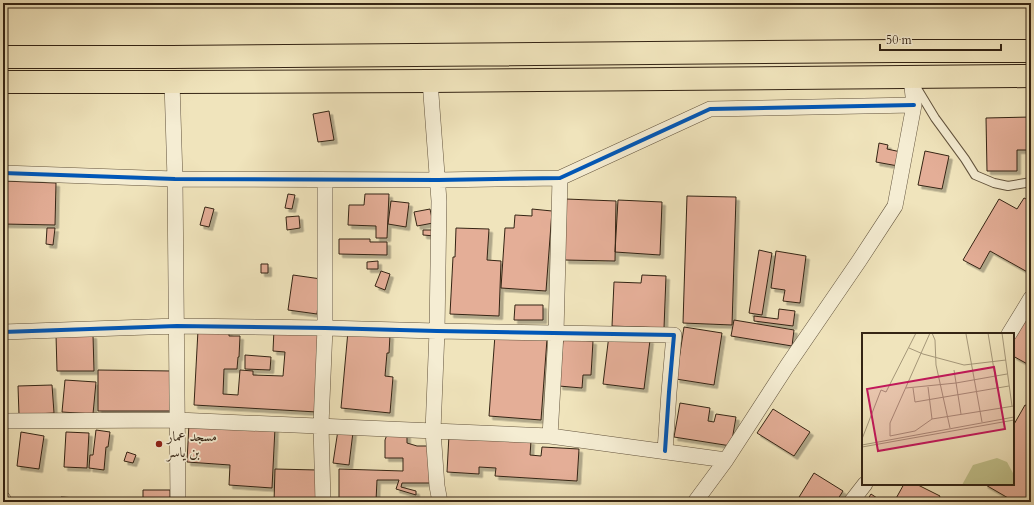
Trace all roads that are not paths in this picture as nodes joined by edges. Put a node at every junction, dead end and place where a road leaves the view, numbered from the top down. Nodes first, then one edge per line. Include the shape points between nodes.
1 (1031, 51) edge
2 (3, 57) edge
3 (172, 57) junction
4 (1031, 76) edge
5 (911, 78) junction
6 (430, 81) junction
7 (3, 82) edge
8 (172, 82) junction
9 (914, 105) junction
10 (3, 173) edge
11 (560, 178) junction
12 (175, 179) junction
13 (325, 180) junction
14 (438, 180) junction
15 (1031, 182) edge
16 (1031, 298) edge
17 (177, 326) junction
18 (325, 328) junction
19 (437, 331) junction
20 (556, 333) junction
21 (1010, 333) edge
22 (3, 336) edge
23 (178, 420) junction
24 (3, 421) edge
25 (321, 425) junction
26 (433, 431) junction
27 (550, 436) junction
28 (665, 452) junction
29 (726, 460) junction
30 (864, 485) edge
31 (178, 502) edge
32 (323, 502) edge
33 (440, 502) edge
34 (695, 502) edge
35 (851, 502) edge

1 - 3 highway
2 - 3 highway
3 - 8 highway
4 - 5 highway
5 - 6 highway
5 - 9 street
5 - 15 lane via 975,175 1008,186
6 - 8 highway
6 - 14 street
7 - 8 highway
8 - 12 street
9 - 11 street via 710,109
9 - 29 street via 894,206
10 - 12 street
11 - 14 street
11 - 20 street
12 - 13 street
12 - 17 street
13 - 14 street
13 - 18 street
14 - 19 street
16 - 21 street
17 - 18 street
17 - 22 street
17 - 23 street
18 - 19 street
18 - 25 street
19 - 20 street
19 - 26 street
20 - 27 street
20 - 28 street via 674,335
23 - 24 street
23 - 25 street
23 - 31 street
25 - 26 street
25 - 32 street
26 - 27 street
26 - 33 street
27 - 28 street
28 - 29 street
29 - 34 street
30 - 35 street

